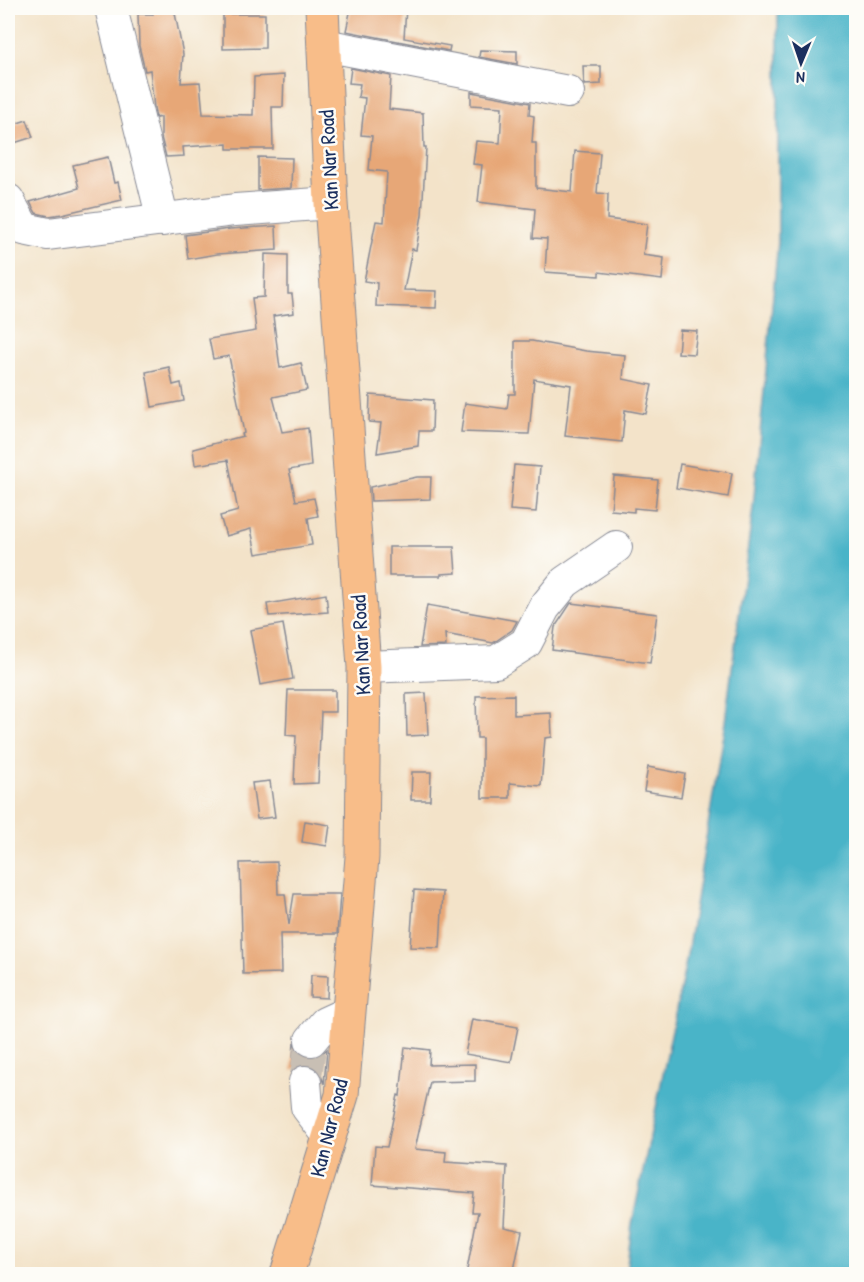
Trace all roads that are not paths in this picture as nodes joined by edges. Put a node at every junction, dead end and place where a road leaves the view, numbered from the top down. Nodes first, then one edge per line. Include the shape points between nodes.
1 (111, 8) edge
2 (322, 8) edge
3 (324, 45) junction
4 (568, 92) dead end
5 (8, 200) edge
6 (331, 203) junction
7 (163, 220) junction
8 (616, 547) dead end
9 (364, 667) junction
10 (349, 1012) junction
11 (311, 1040) tunnel mouth
12 (305, 1082) tunnel mouth
13 (329, 1136) junction
14 (286, 1275) edge

1 - 7 street
2 - 3 main road, Kan Nar Road
3 - 4 street
3 - 6 main road, Kan Nar Road
5 - 7 street via 24,229 48,234
6 - 7 street
6 - 9 main road, Kan Nar Road
8 - 9 street via 565,582 544,608 526,643 496,662
9 - 10 main road, Kan Nar Road via 362,857
10 - 11 street via 325,1023
10 - 13 main road, Kan Nar Road via 342,1095
12 - 13 street via 307,1107
13 - 14 main road, Kan Nar Road

